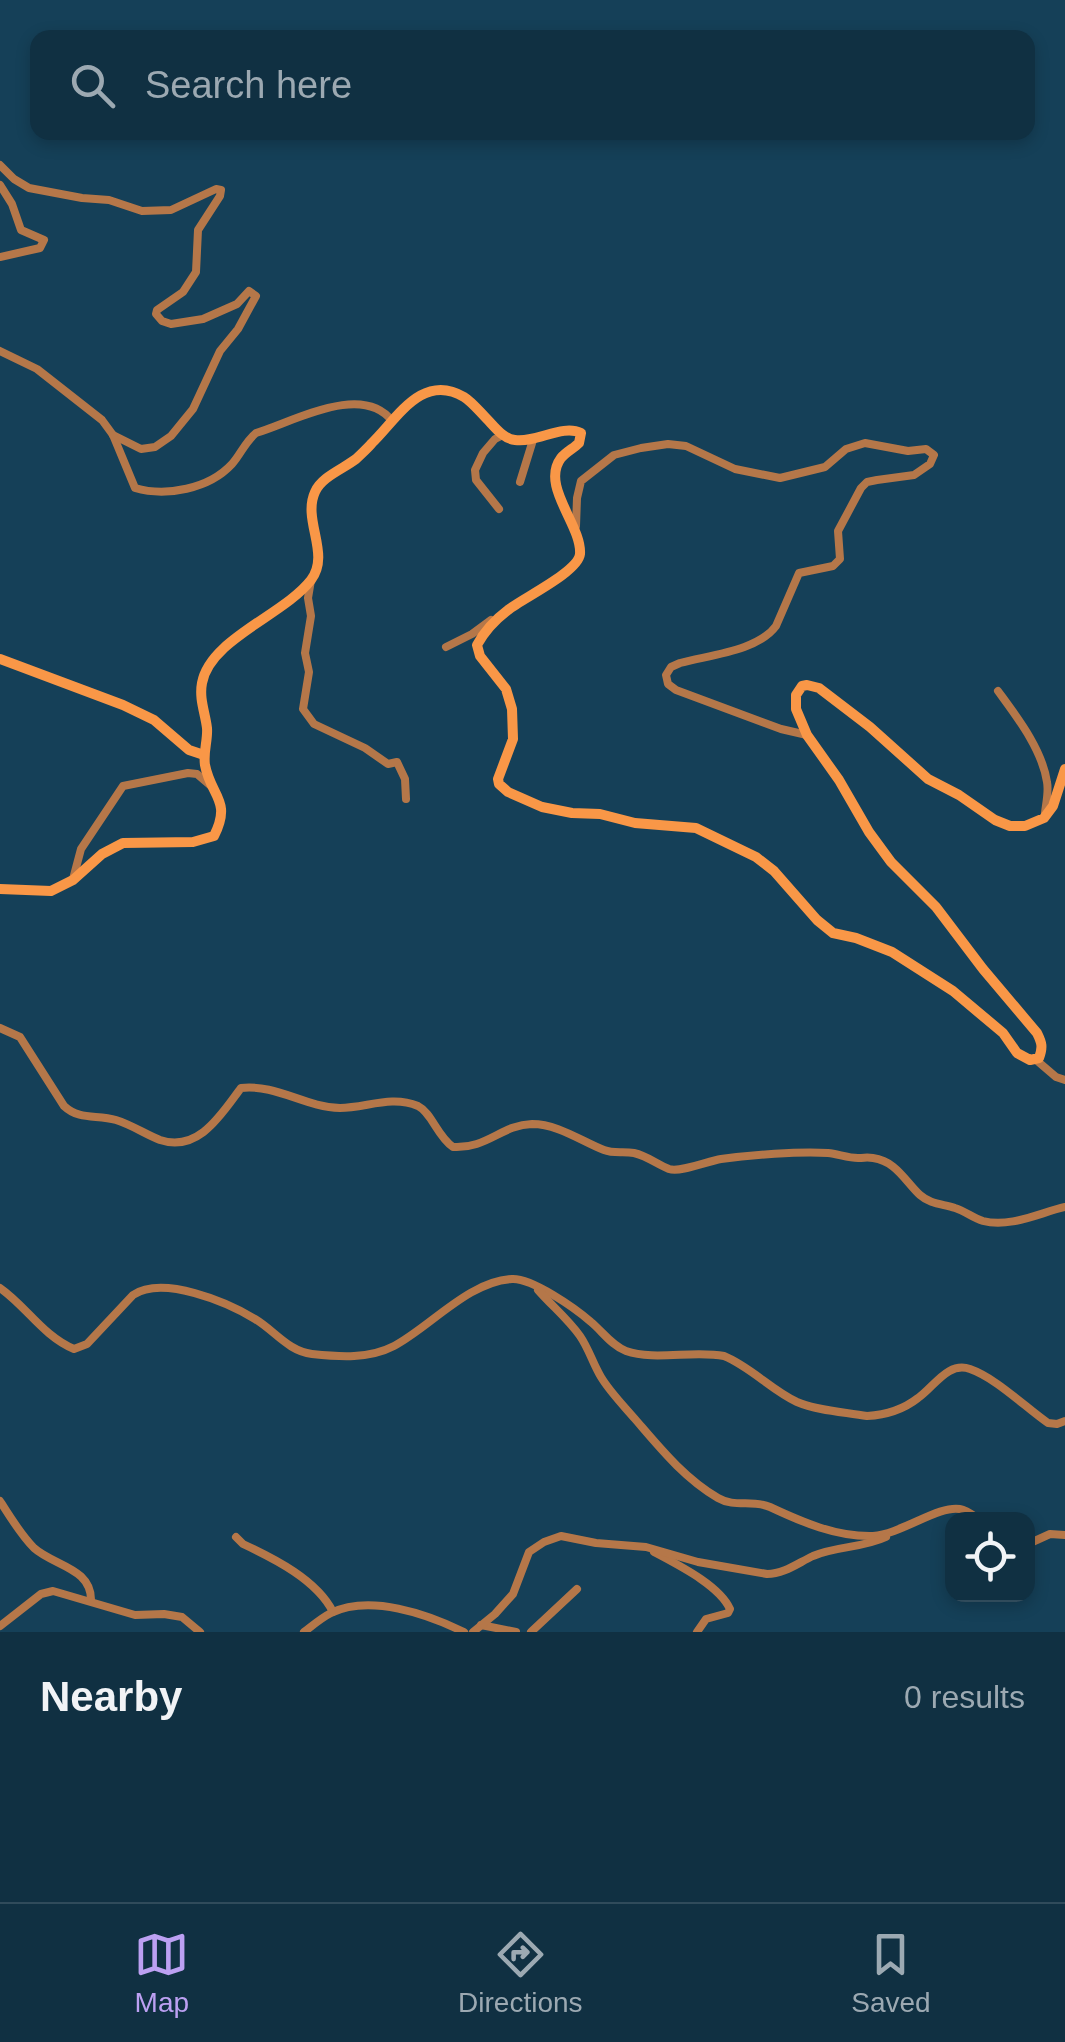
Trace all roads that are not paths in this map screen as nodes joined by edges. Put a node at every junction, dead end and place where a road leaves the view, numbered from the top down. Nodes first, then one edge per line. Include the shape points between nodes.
1 (0, 165) edge
2 (0, 184) edge
3 (0, 258) edge
4 (0, 351) edge
5 (392, 422) junction
6 (113, 435) junction
7 (503, 435) junction
8 (533, 440) junction
9 (520, 482) dead end
10 (498, 509) dead end
11 (577, 536) junction
12 (311, 580) junction
13 (504, 613) junction
14 (446, 647) dead end
15 (0, 659) edge
16 (998, 691) dead end
17 (808, 736) junction
18 (204, 755) junction
19 (1065, 769) edge
20 (217, 792) junction
21 (406, 798) dead end
22 (1044, 818) junction
23 (73, 880) junction
24 (0, 889) edge
25 (0, 1028) edge
26 (1035, 1059) junction
27 (1065, 1080) edge
28 (1065, 1208) edge
29 (536, 1287) junction
30 (0, 1288) edge
31 (1065, 1421) edge
32 (0, 1501) edge
33 (967, 1512) edge
34 (894, 1532) junction
35 (1065, 1535) edge
36 (236, 1537) dead end
37 (1035, 1541) edge
38 (646, 1547) junction
39 (577, 1589) dead end
40 (91, 1600) junction
41 (332, 1612) junction
42 (0, 1626) edge
43 (477, 1629) edge
44 (200, 1632) edge
45 (304, 1632) edge
46 (464, 1632) edge
47 (516, 1632) edge
48 (531, 1632) edge
49 (697, 1632) edge

1 - 6 street via 30,188 142,211 171,210 221,190 198,230 196,272 156,314 166,323 203,319 249,292 256,296 253,306 168,439 141,449
2 - 3 street via 21,230 44,240 40,248
4 - 6 street via 36,369
5 - 6 street via 357,404 310,413 256,433 218,475 192,488 163,491 135,488
5 - 7 main road via 430,390 449,392 464,397
5 - 12 main road via 316,488 311,505 318,562
7 - 8 main road
7 - 10 street via 482,453 475,470
8 - 9 street
8 - 11 main road via 582,433 556,468
11 - 13 main road via 580,554 572,568
11 - 17 street via 582,481 614,455 641,448 686,446 735,470 780,478 825,467 865,442 934,455 914,475 860,488 838,531 840,559 798,573 771,633 680,663 666,676 676,690
12 - 18 main road via 214,658 200,696
12 - 21 street via 303,709 314,724 388,764 397,762
13 - 14 street
13 - 26 main road via 477,645 512,709 514,733 498,778 502,787 542,807 696,828 756,857 833,933 892,952 953,991 1017,1053
15 - 18 main road via 123,705
16 - 22 street via 1045,773
17 - 22 main road via 794,700 807,685 838,701 928,779 996,820 1025,826
17 - 26 main road via 890,862 936,907 1037,1033 1042,1050
18 - 20 main road
19 - 22 main road
20 - 23 main road via 223,814 214,836 123,842
20 - 23 street via 188,773 123,786 81,850
23 - 24 main road via 51,891
25 - 28 street via 20,1037 71,1112 118,1120 169,1142 206,1130 241,1088 260,1086 322,1106 416,1105 453,1147 535,1124 679,1170 725,1158 878,1158 927,1200 979,1220 1007,1222
26 - 27 street
29 - 30 street via 519,1279 495,1282 394,1345 358,1356 306,1353 228,1305 161,1287 134,1294 87,1344 74,1349
29 - 31 street via 625,1351 724,1356 808,1405 877,1416 910,1404 960,1367 995,1382 1048,1423
29 - 34 street via 576,1331 621,1405 698,1485 722,1501 764,1505 830,1531
32 - 40 street via 35,1549 88,1582
33 - 34 street via 953,1508
34 - 38 street via 817,1554 776,1574
35 - 37 street
36 - 41 street via 310,1582
38 - 43 street via 570,1536 544,1542 529,1552 508,1602
38 - 49 street via 726,1601 728,1613 706,1619
39 - 48 street
40 - 42 street via 41,1594
40 - 44 street via 135,1615 182,1617
41 - 45 street
41 - 46 street via 394,1606
43 - 47 street

